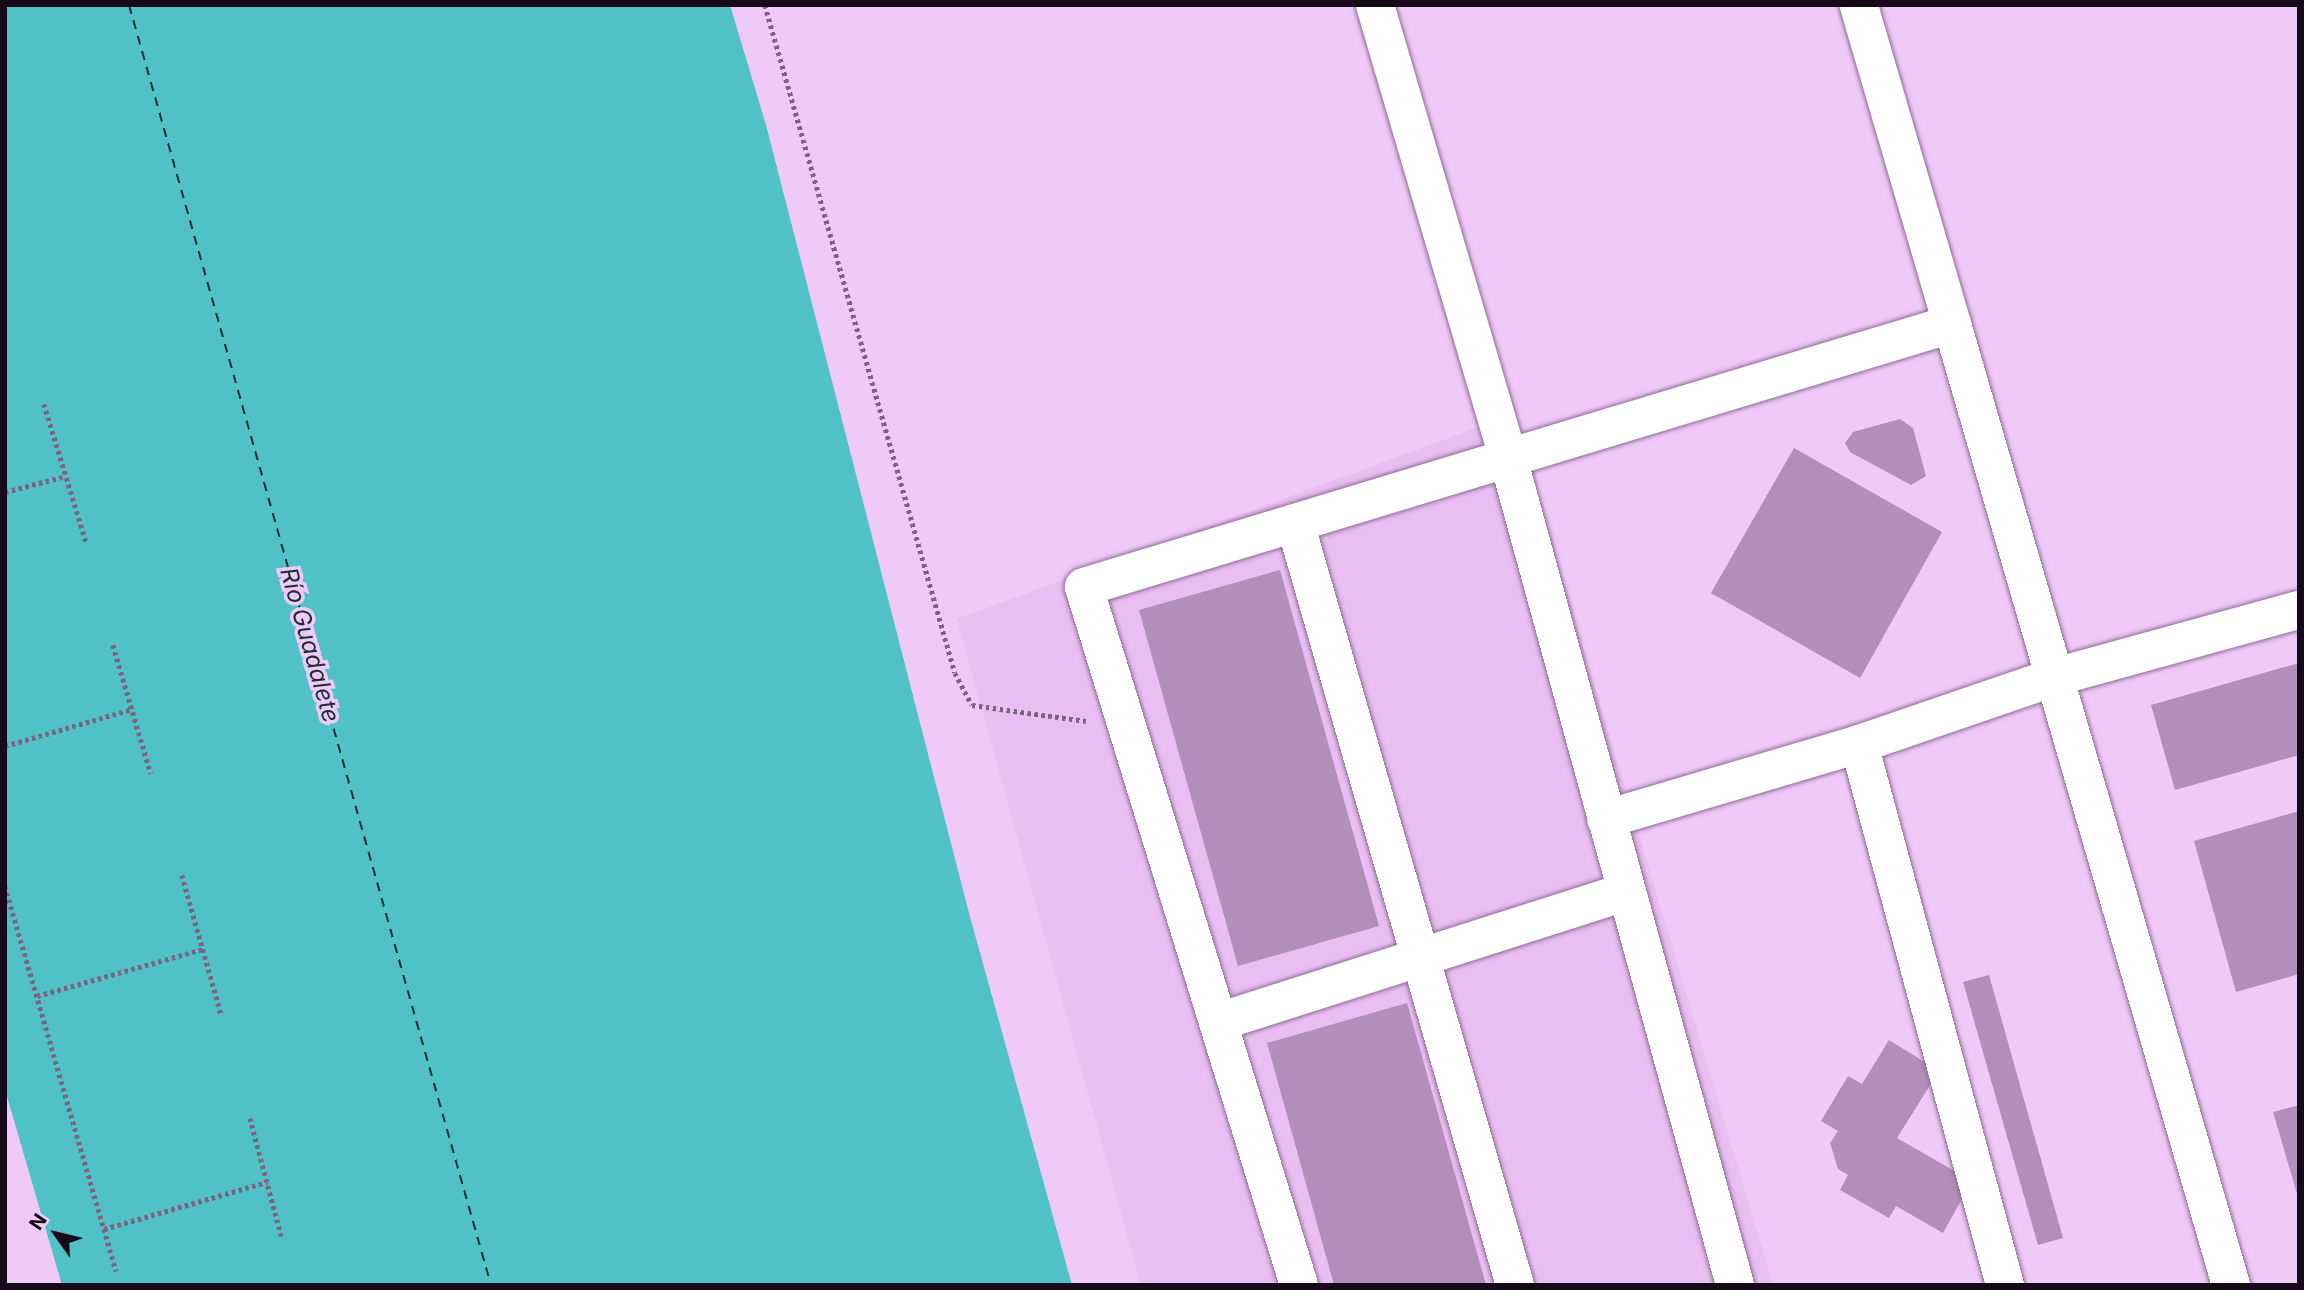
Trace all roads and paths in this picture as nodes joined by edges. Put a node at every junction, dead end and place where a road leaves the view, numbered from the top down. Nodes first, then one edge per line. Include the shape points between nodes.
1 (765, 5) edge
2 (1376, 5) edge
3 (1858, 5) edge
4 (1952, 324) junction
5 (44, 404) dead end
6 (1508, 458) junction
7 (66, 476) junction
8 (5, 492) edge
9 (1295, 523) junction
10 (87, 545) dead end
11 (2299, 610) edge
12 (113, 645) dead end
13 (2054, 677) junction
14 (132, 709) junction
15 (1128, 727) junction
16 (1859, 744) junction
17 (5, 746) edge
18 (151, 774) dead end
19 (1606, 819) junction
20 (182, 874) dead end
21 (5, 886) edge
22 (1626, 892) junction
23 (203, 949) junction
24 (1420, 957) junction
25 (37, 996) junction
26 (221, 1014) dead end
27 (1221, 1021) junction
28 (250, 1118) dead end
29 (267, 1182) junction
30 (104, 1229) junction
31 (282, 1238) dead end
32 (116, 1271) dead end
33 (1298, 1285) edge
34 (1515, 1285) edge
35 (1735, 1285) edge
36 (2005, 1285) edge
37 (2231, 1285) edge

1 - 15 path via 955,673 972,705
2 - 6 street
3 - 4 street
4 - 6 street
4 - 13 street
5 - 7 path
6 - 9 street
6 - 19 street
7 - 8 path
7 - 10 path
9 - 15 street via 1084,587
9 - 24 street
11 - 13 street
12 - 14 path
13 - 16 street
13 - 37 street
14 - 17 path
14 - 18 path
15 - 27 street
16 - 19 street
16 - 36 street
19 - 22 street
20 - 23 path
21 - 25 path
22 - 24 street
22 - 35 street
23 - 25 path
23 - 26 path
24 - 27 street
24 - 34 street
25 - 30 path
27 - 33 street
28 - 29 path
29 - 30 path
29 - 31 path
30 - 32 path

